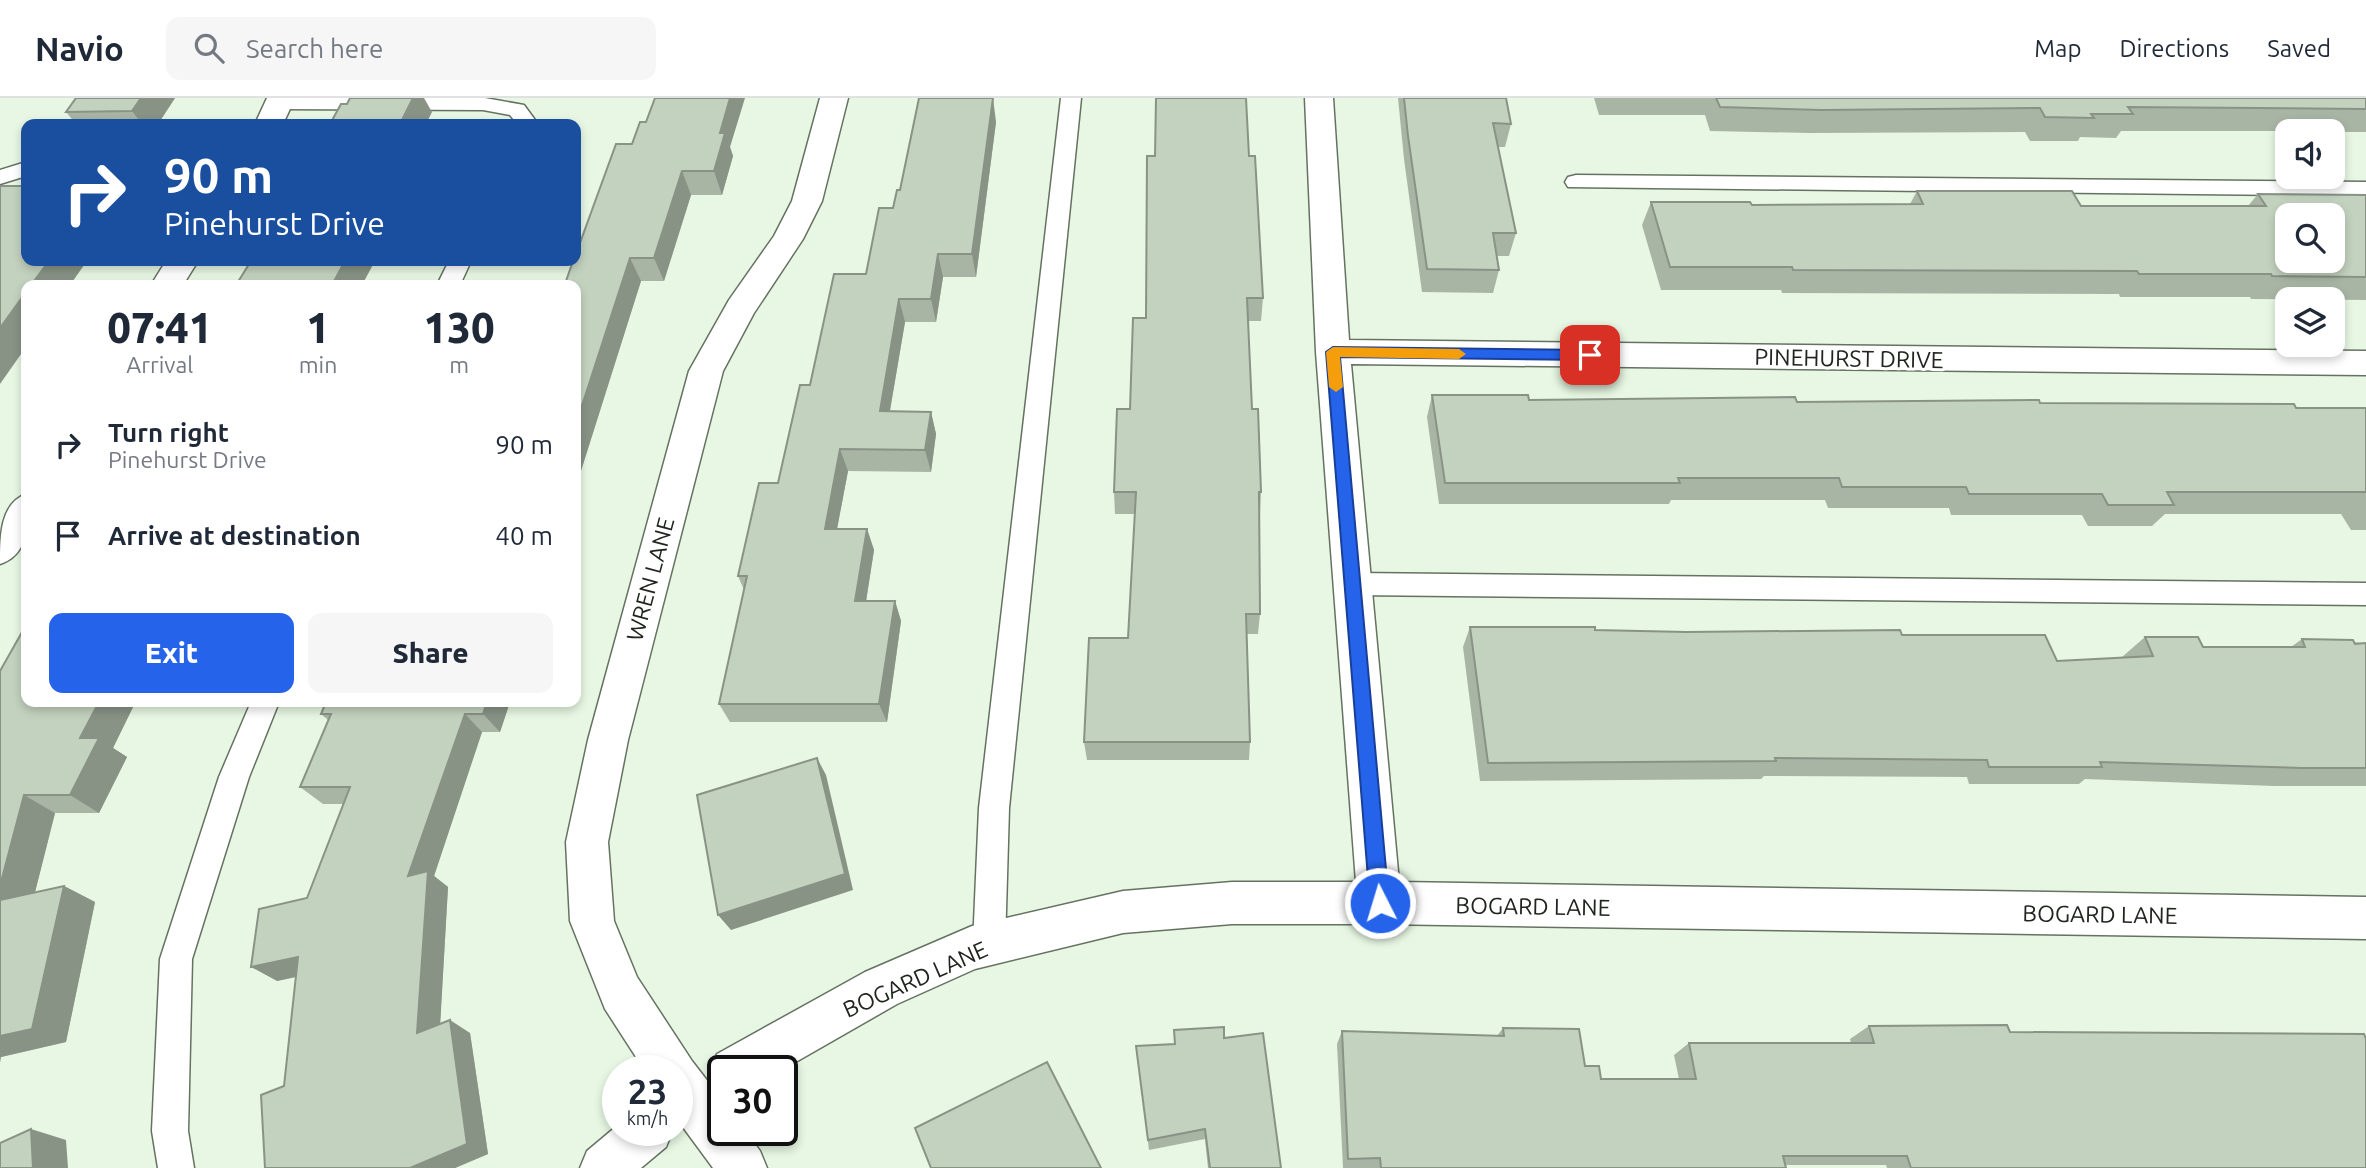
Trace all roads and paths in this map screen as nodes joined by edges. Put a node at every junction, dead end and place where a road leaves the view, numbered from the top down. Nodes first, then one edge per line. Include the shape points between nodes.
1 (834, 98) edge
2 (1071, 98) edge
3 (1319, 98) edge
4 (276, 108) edge
5 (524, 119) edge
6 (21, 171) edge
7 (0, 177) edge
8 (1576, 182) dead end
9 (2366, 189) edge
10 (1333, 352) junction
11 (2366, 363) edge
12 (21, 516) edge
13 (0, 550) edge
14 (1354, 584) junction
15 (2366, 594) edge
16 (263, 707) edge
17 (1380, 903) junction
18 (2366, 918) edge
19 (989, 945) junction
20 (666, 1055) edge
21 (762, 1055) edge
22 (693, 1093) edge
23 (630, 1146) edge
24 (176, 1168) edge
25 (604, 1168) edge
26 (743, 1168) edge

1 - 20 street, WREN LANE via 807,201 705,372 608,740 587,842 592,921 621,993
2 - 19 lane via 994,808
3 - 10 street
4 - 5 lane via 483,104 517,110
6 - 7 lane
8 - 9 lane
10 - 11 street, PINEHURST DRIVE
10 - 14 street
12 - 13 street
14 - 15 lane
14 - 17 street
16 - 24 lane via 234,777 176,960 170,1131
17 - 18 street, BOGARD LANE
17 - 19 street, BOGARD LANE via 1232,903 1123,912
19 - 21 street, BOGARD LANE via 972,948 881,988
22 - 26 street, WREN LANE
23 - 25 street

